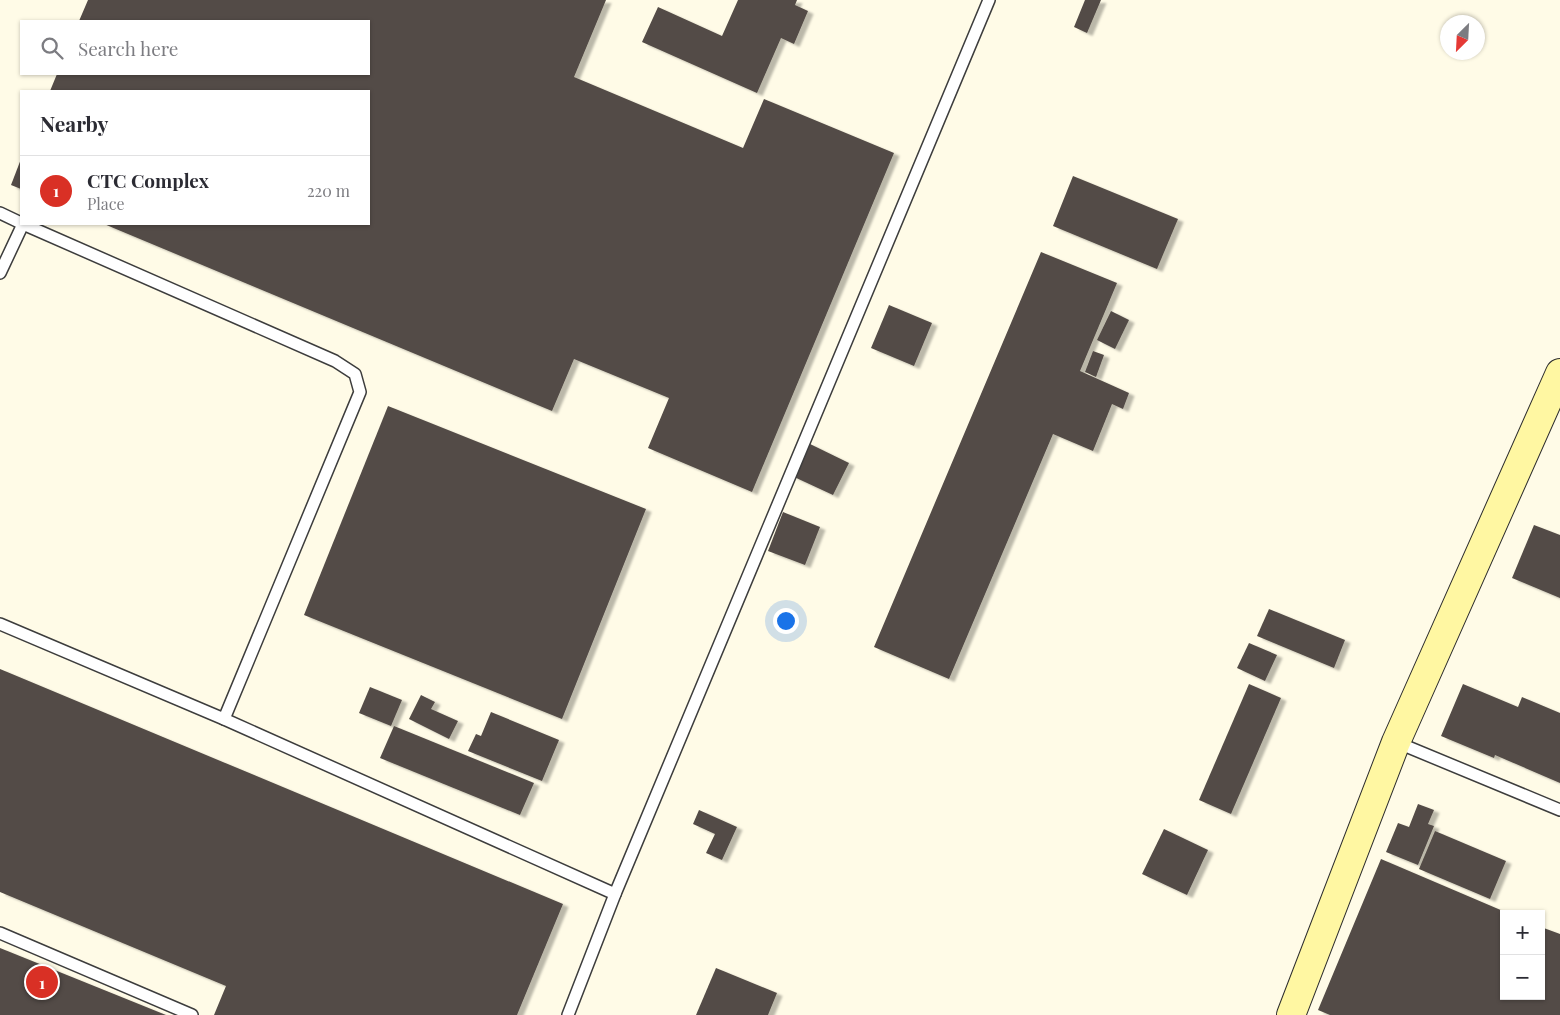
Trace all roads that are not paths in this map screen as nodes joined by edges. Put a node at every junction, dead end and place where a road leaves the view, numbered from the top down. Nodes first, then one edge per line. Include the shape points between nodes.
1 (989, 0) edge
2 (0, 213) edge
3 (20, 222) edge
4 (21, 225) edge
5 (27, 225) edge
6 (0, 274) edge
7 (1560, 373) edge
8 (0, 624) edge
9 (224, 719) junction
10 (1396, 742) junction
11 (1560, 810) edge
12 (615, 894) junction
13 (0, 933) edge
14 (192, 1015) edge
15 (568, 1015) edge
16 (1291, 1015) edge

1 - 12 lane
2 - 3 lane
4 - 6 lane
5 - 9 lane via 335,361 355,374 360,392
7 - 10 street
8 - 9 lane
9 - 12 lane
10 - 11 lane
10 - 16 street
12 - 15 lane
13 - 14 lane

